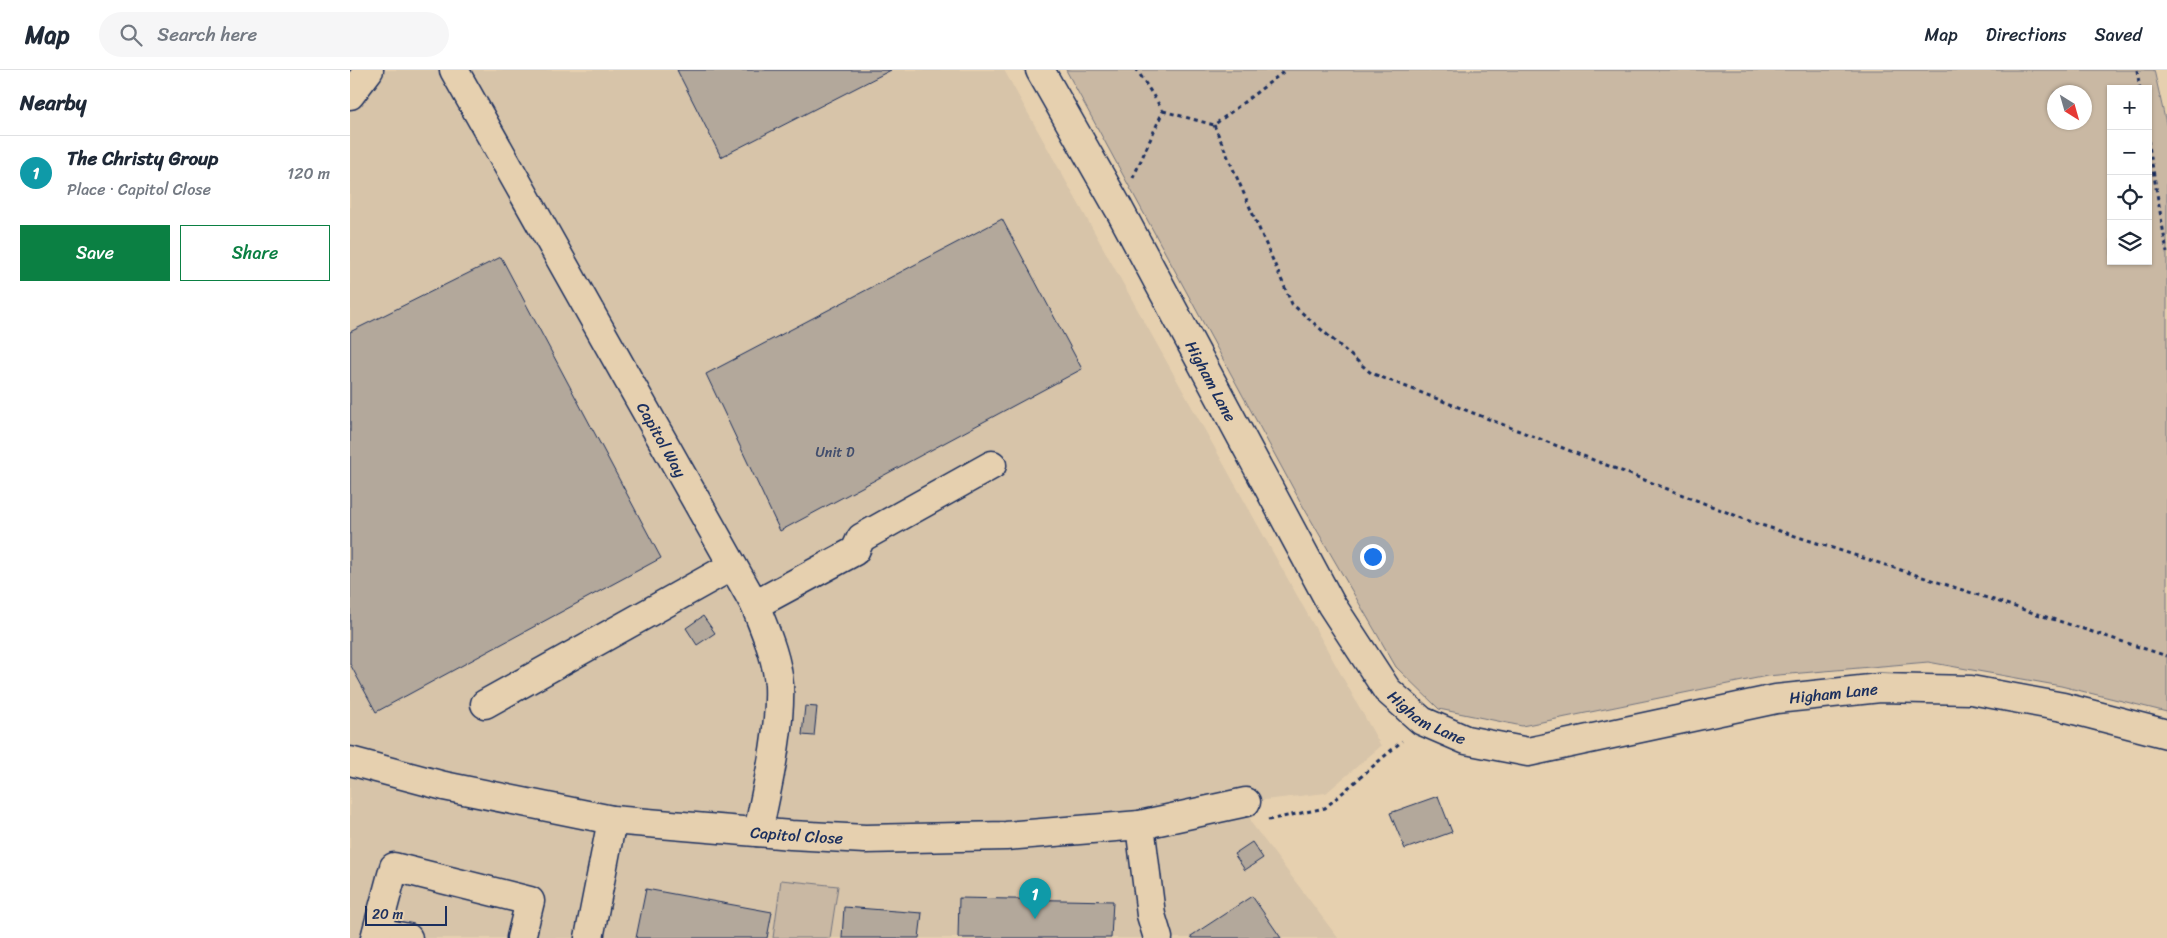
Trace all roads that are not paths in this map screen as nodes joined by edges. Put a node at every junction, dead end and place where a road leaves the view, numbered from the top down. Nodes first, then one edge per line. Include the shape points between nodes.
1 (369, 70) edge
2 (454, 70) edge
3 (1040, 70) edge
4 (350, 95) edge
5 (992, 465) dead end
6 (732, 566) junction
7 (750, 598) junction
8 (485, 704) dead end
9 (2167, 734) edge
10 (350, 761) edge
11 (1246, 802) road end
12 (612, 820) junction
13 (1140, 825) junction
14 (758, 832) junction
15 (376, 935) edge
16 (408, 938) edge
17 (521, 938) edge
18 (589, 938) edge
19 (1158, 938) edge

1 - 4 street
2 - 6 street, Capitol Way
3 - 9 street, Higham Lane via 1119,209 1332,604 1387,690 1422,721 1466,740 1528,752 1776,699 1880,688 1971,690 2063,707
5 - 7 street via 862,538 855,550
6 - 7 street, Capitol Way
6 - 8 street
7 - 14 street, Capitol Way via 771,644 778,685 776,733
10 - 12 street, Capitol Close via 444,786
11 - 13 street, Capitol Close
12 - 14 street, Capitol Close
12 - 18 street
13 - 14 street, Capitol Close via 996,836 865,839
13 - 19 street via 1151,915
15 - 16 street
15 - 17 street via 394,867 530,901

